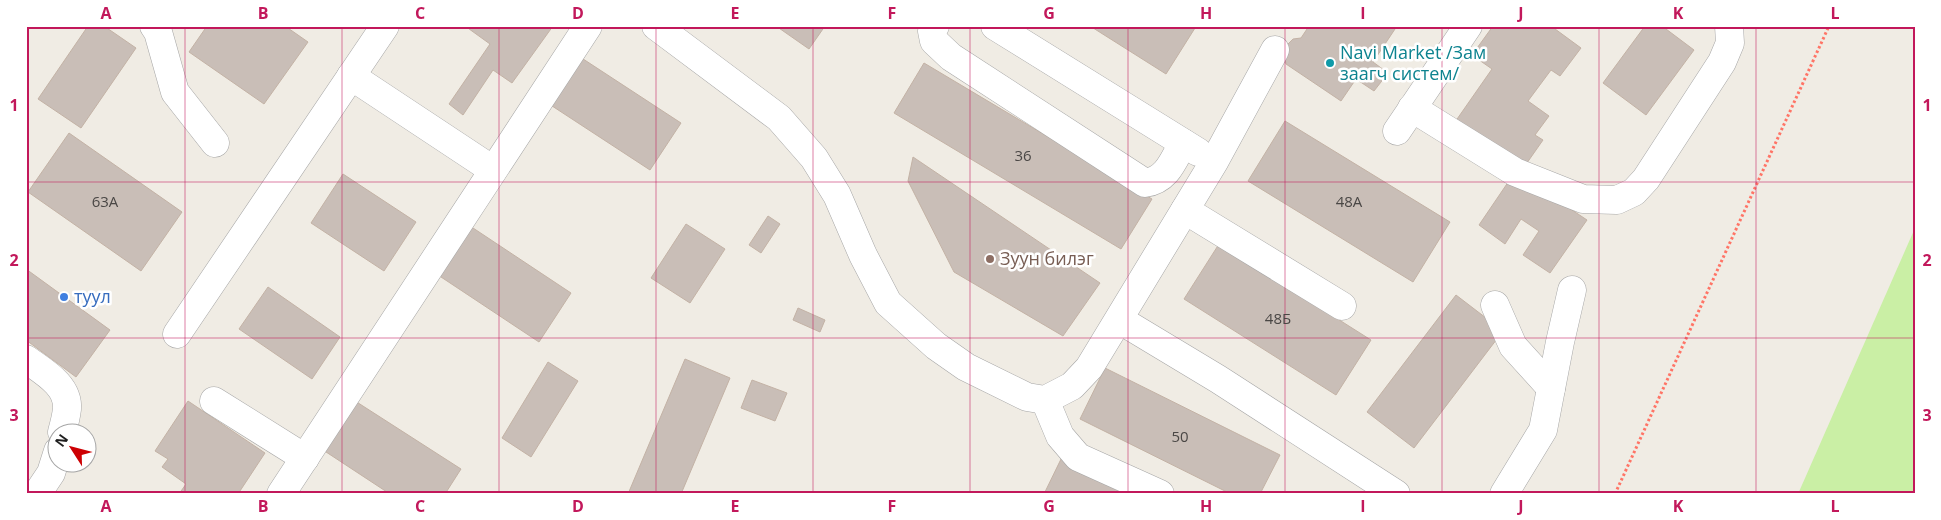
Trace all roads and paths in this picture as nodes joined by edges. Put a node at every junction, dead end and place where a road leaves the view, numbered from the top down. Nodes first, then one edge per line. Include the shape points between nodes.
1 (154, 26) edge
2 (385, 26) edge
3 (588, 26) edge
4 (656, 26) edge
5 (935, 26) edge
6 (995, 26) edge
7 (1468, 26) edge
8 (1729, 26) edge
9 (1830, 26) edge
10 (1275, 50) dead end
11 (351, 76) junction
12 (1412, 108) junction
13 (1397, 131) dead end
14 (215, 143) dead end
15 (1183, 143) junction
16 (1214, 162) junction
17 (493, 170) junction
18 (1185, 210) junction
19 (1572, 290) dead end
20 (1495, 305) dead end
21 (1342, 306) dead end
22 (1120, 320) junction
23 (177, 334) dead end
24 (26, 359) edge
25 (1551, 388) junction
26 (1045, 400) junction
27 (214, 401) dead end
28 (64, 422) edge
29 (305, 458) junction
30 (51, 472) edge
31 (36, 494) edge
32 (281, 494) edge
33 (1160, 494) edge
34 (1396, 494) edge
35 (1504, 494) edge
36 (1615, 494) edge

1 - 14 street via 175,92
2 - 11 street
3 - 17 street
4 - 26 street via 779,118 814,158 837,195 863,256 888,302 936,346 966,367 1027,397
5 - 15 street via 932,31 934,41 951,57 1145,183 1159,180
6 - 15 street
7 - 12 street
8 - 12 street via 1730,43 1722,62 1646,179 1634,192 1617,200 1583,199 1515,172
9 - 36 path
10 - 16 street
11 - 17 street
11 - 23 street
12 - 13 street
15 - 16 street
16 - 18 street
17 - 29 street
18 - 21 street
18 - 22 street
19 - 25 street
20 - 25 street via 1513,346
22 - 26 street via 1089,368 1072,386
22 - 34 street
24 - 28 street via 56,382 64,394 67,407
25 - 35 street via 1543,430
26 - 33 street via 1060,436 1078,457
27 - 29 street
29 - 32 street
30 - 31 street

